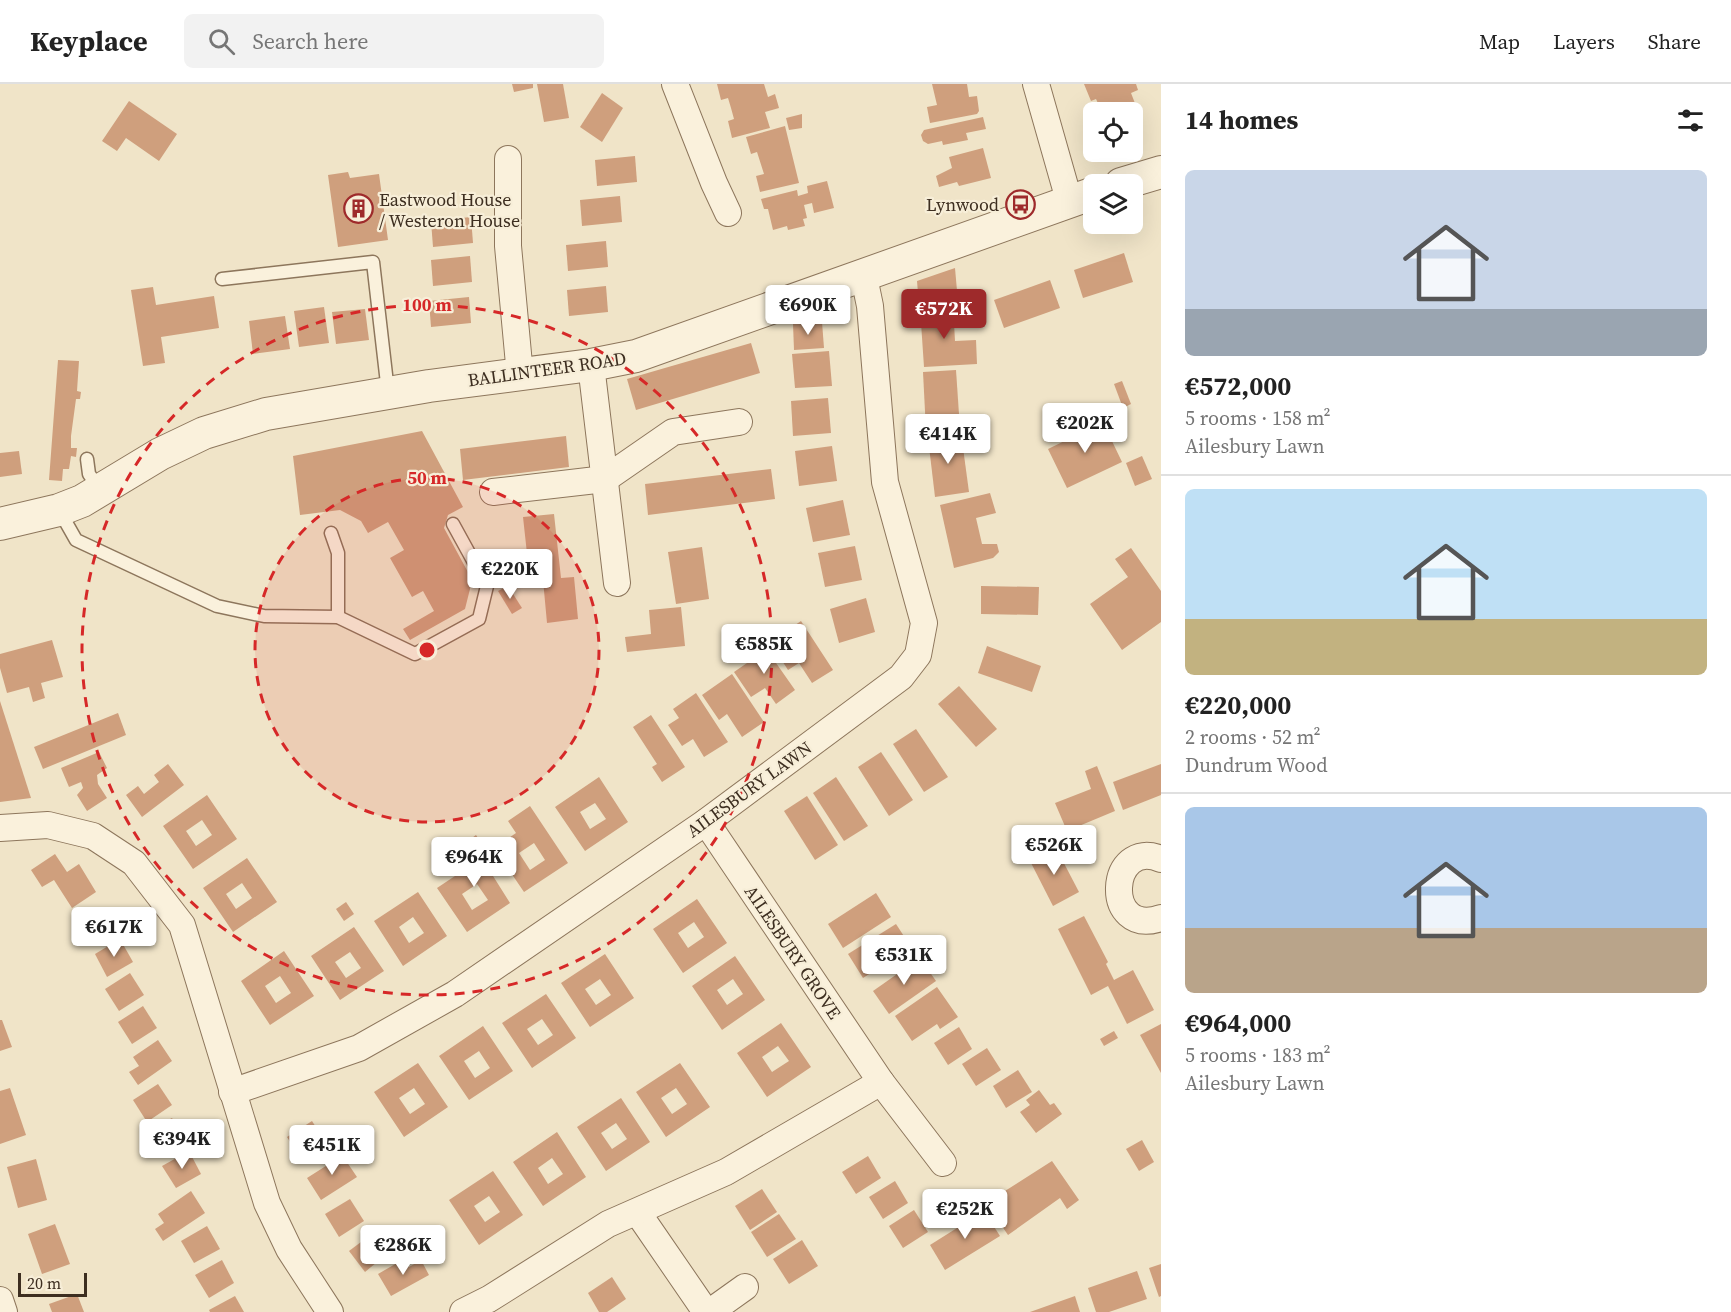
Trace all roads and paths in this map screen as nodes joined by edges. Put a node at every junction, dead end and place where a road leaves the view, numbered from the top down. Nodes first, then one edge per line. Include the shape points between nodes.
1 (675, 84) edge
2 (1036, 84) edge
3 (508, 159) dead end
4 (1161, 172) edge
5 (1143, 177) edge
6 (1081, 197) edge
7 (728, 213) dead end
8 (864, 277) junction
9 (222, 279) dead end
10 (591, 365) junction
11 (520, 375) junction
12 (388, 392) junction
13 (739, 423) dead end
14 (87, 459) dead end
15 (605, 479) junction
16 (100, 490) junction
17 (492, 492) dead end
18 (60, 510) junction
19 (0, 524) edge
20 (453, 524) dead end
21 (331, 533) dead end
22 (617, 583) dead end
23 (338, 616) junction
24 (706, 822) junction
25 (0, 828) edge
26 (1161, 859) edge
27 (1161, 918) edge
28 (881, 1082) junction
29 (232, 1092) junction
30 (943, 1163) dead end
31 (638, 1213) junction
32 (745, 1287) dead end
33 (0, 1300) edge
34 (4, 1312) edge
35 (330, 1312) edge
36 (463, 1312) edge
37 (708, 1312) edge

1 - 7 street
2 - 6 street
3 - 11 street via 508,246
4 - 5 street
6 - 8 street, BALLINTEER ROAD
8 - 10 street, BALLINTEER ROAD via 636,356
8 - 24 street, AILESBURY LAWN via 870,306 885,482 924,623 918,655 901,677
9 - 12 lane via 373,262
10 - 11 street, BALLINTEER ROAD
10 - 15 street
11 - 12 street, BALLINTEER ROAD
12 - 16 street, BALLINTEER ROAD via 266,414 204,433
13 - 15 street via 673,432
14 - 16 lane via 89,474
15 - 17 street
15 - 22 street
16 - 18 street, BALLINTEER ROAD
18 - 19 street, BALLINTEER ROAD
18 - 23 lane via 76,540 217,606 264,616
20 - 23 lane via 487,586 479,619 415,654
21 - 23 lane via 338,553
24 - 28 street, AILESBURY GROVE
24 - 29 street, AILESBURY LAWN via 455,994 359,1048
25 - 29 street via 48,825 93,836 134,863 182,925
26 - 27 street via 1135,860 1120,876 1117,892 1120,903 1133,916 1143,920
28 - 30 street, AILESBURY GROVE
28 - 31 street via 726,1172
29 - 35 street via 267,1203 289,1249
31 - 36 street via 608,1224
31 - 37 street
32 - 37 street
33 - 34 street

